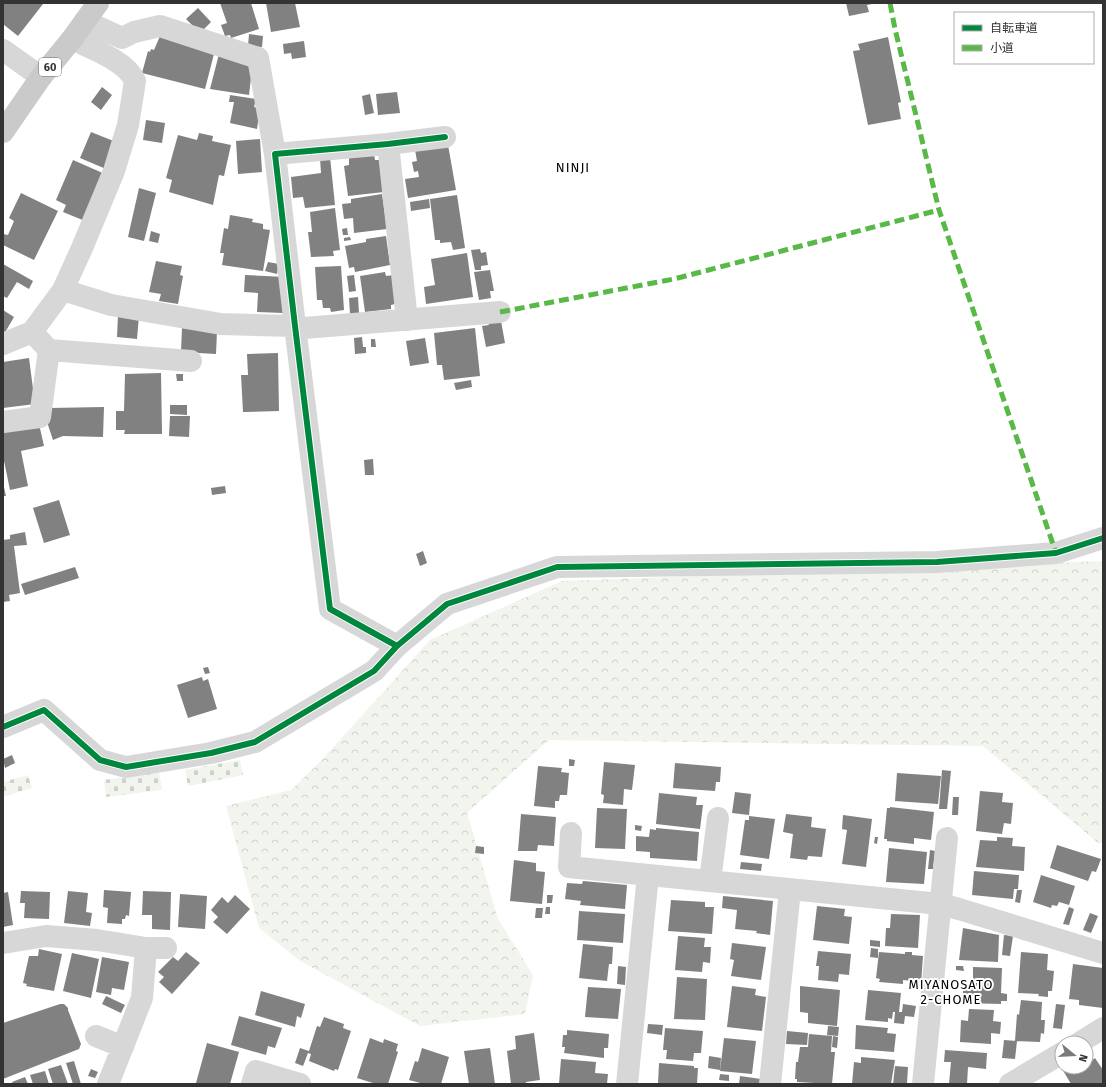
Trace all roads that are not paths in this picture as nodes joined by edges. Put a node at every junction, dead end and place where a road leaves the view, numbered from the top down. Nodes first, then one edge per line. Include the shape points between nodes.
1 (98, 3) edge
2 (85, 21) junction
3 (72, 39) junction
4 (3, 50) edge
5 (42, 77) junction
6 (3, 132) edge
7 (445, 137) dead end
8 (388, 144) junction
9 (275, 154) junction
10 (63, 290) junction
11 (500, 312) dead end
12 (407, 320) junction
13 (295, 326) junction
14 (32, 332) junction
15 (3, 344) edge
16 (49, 350) junction
17 (191, 361) dead end
18 (3, 422) edge
19 (1103, 538) edge
20 (397, 646) junction
21 (3, 727) edge
22 (718, 818) dead end
23 (571, 833) dead end
24 (947, 838) dead end
25 (648, 875) junction
26 (710, 881) junction
27 (790, 890) junction
28 (940, 904) junction
29 (3, 943) edge
30 (1103, 953) edge
31 (96, 1036) dead end
32 (123, 1047) junction
33 (1054, 1058) edge
34 (108, 1084) edge
35 (252, 1084) edge
36 (300, 1084) edge
37 (627, 1084) edge
38 (770, 1084) edge
39 (923, 1084) edge
40 (1010, 1084) edge

1 - 2 main road, 60
2 - 3 main road, 60
2 - 9 street via 122,38 134,32 160,26 258,58
3 - 5 main road, 60
3 - 10 street via 114,60 132,74 135,81 128,125 114,171
4 - 5 street
5 - 6 main road, 60
7 - 8 street
8 - 9 street
8 - 12 street
9 - 13 street
10 - 13 street via 111,305 221,324
10 - 14 street
11 - 12 street
12 - 13 street via 304,328
13 - 20 street via 330,609
14 - 15 street
14 - 16 street
16 - 17 street
16 - 18 street via 40,417
19 - 20 street via 1056,553 938,562 557,567 447,604
20 - 21 street via 374,671 255,742 211,753 126,767 100,760 44,710
22 - 26 street
23 - 25 street via 569,867
24 - 28 street
25 - 26 street
25 - 37 street
26 - 27 street
27 - 28 street
27 - 38 street
28 - 30 street
28 - 39 street
29 - 32 street via 46,936 156,948 142,998
31 - 32 street
32 - 34 street
33 - 40 street
35 - 36 street via 256,1071

